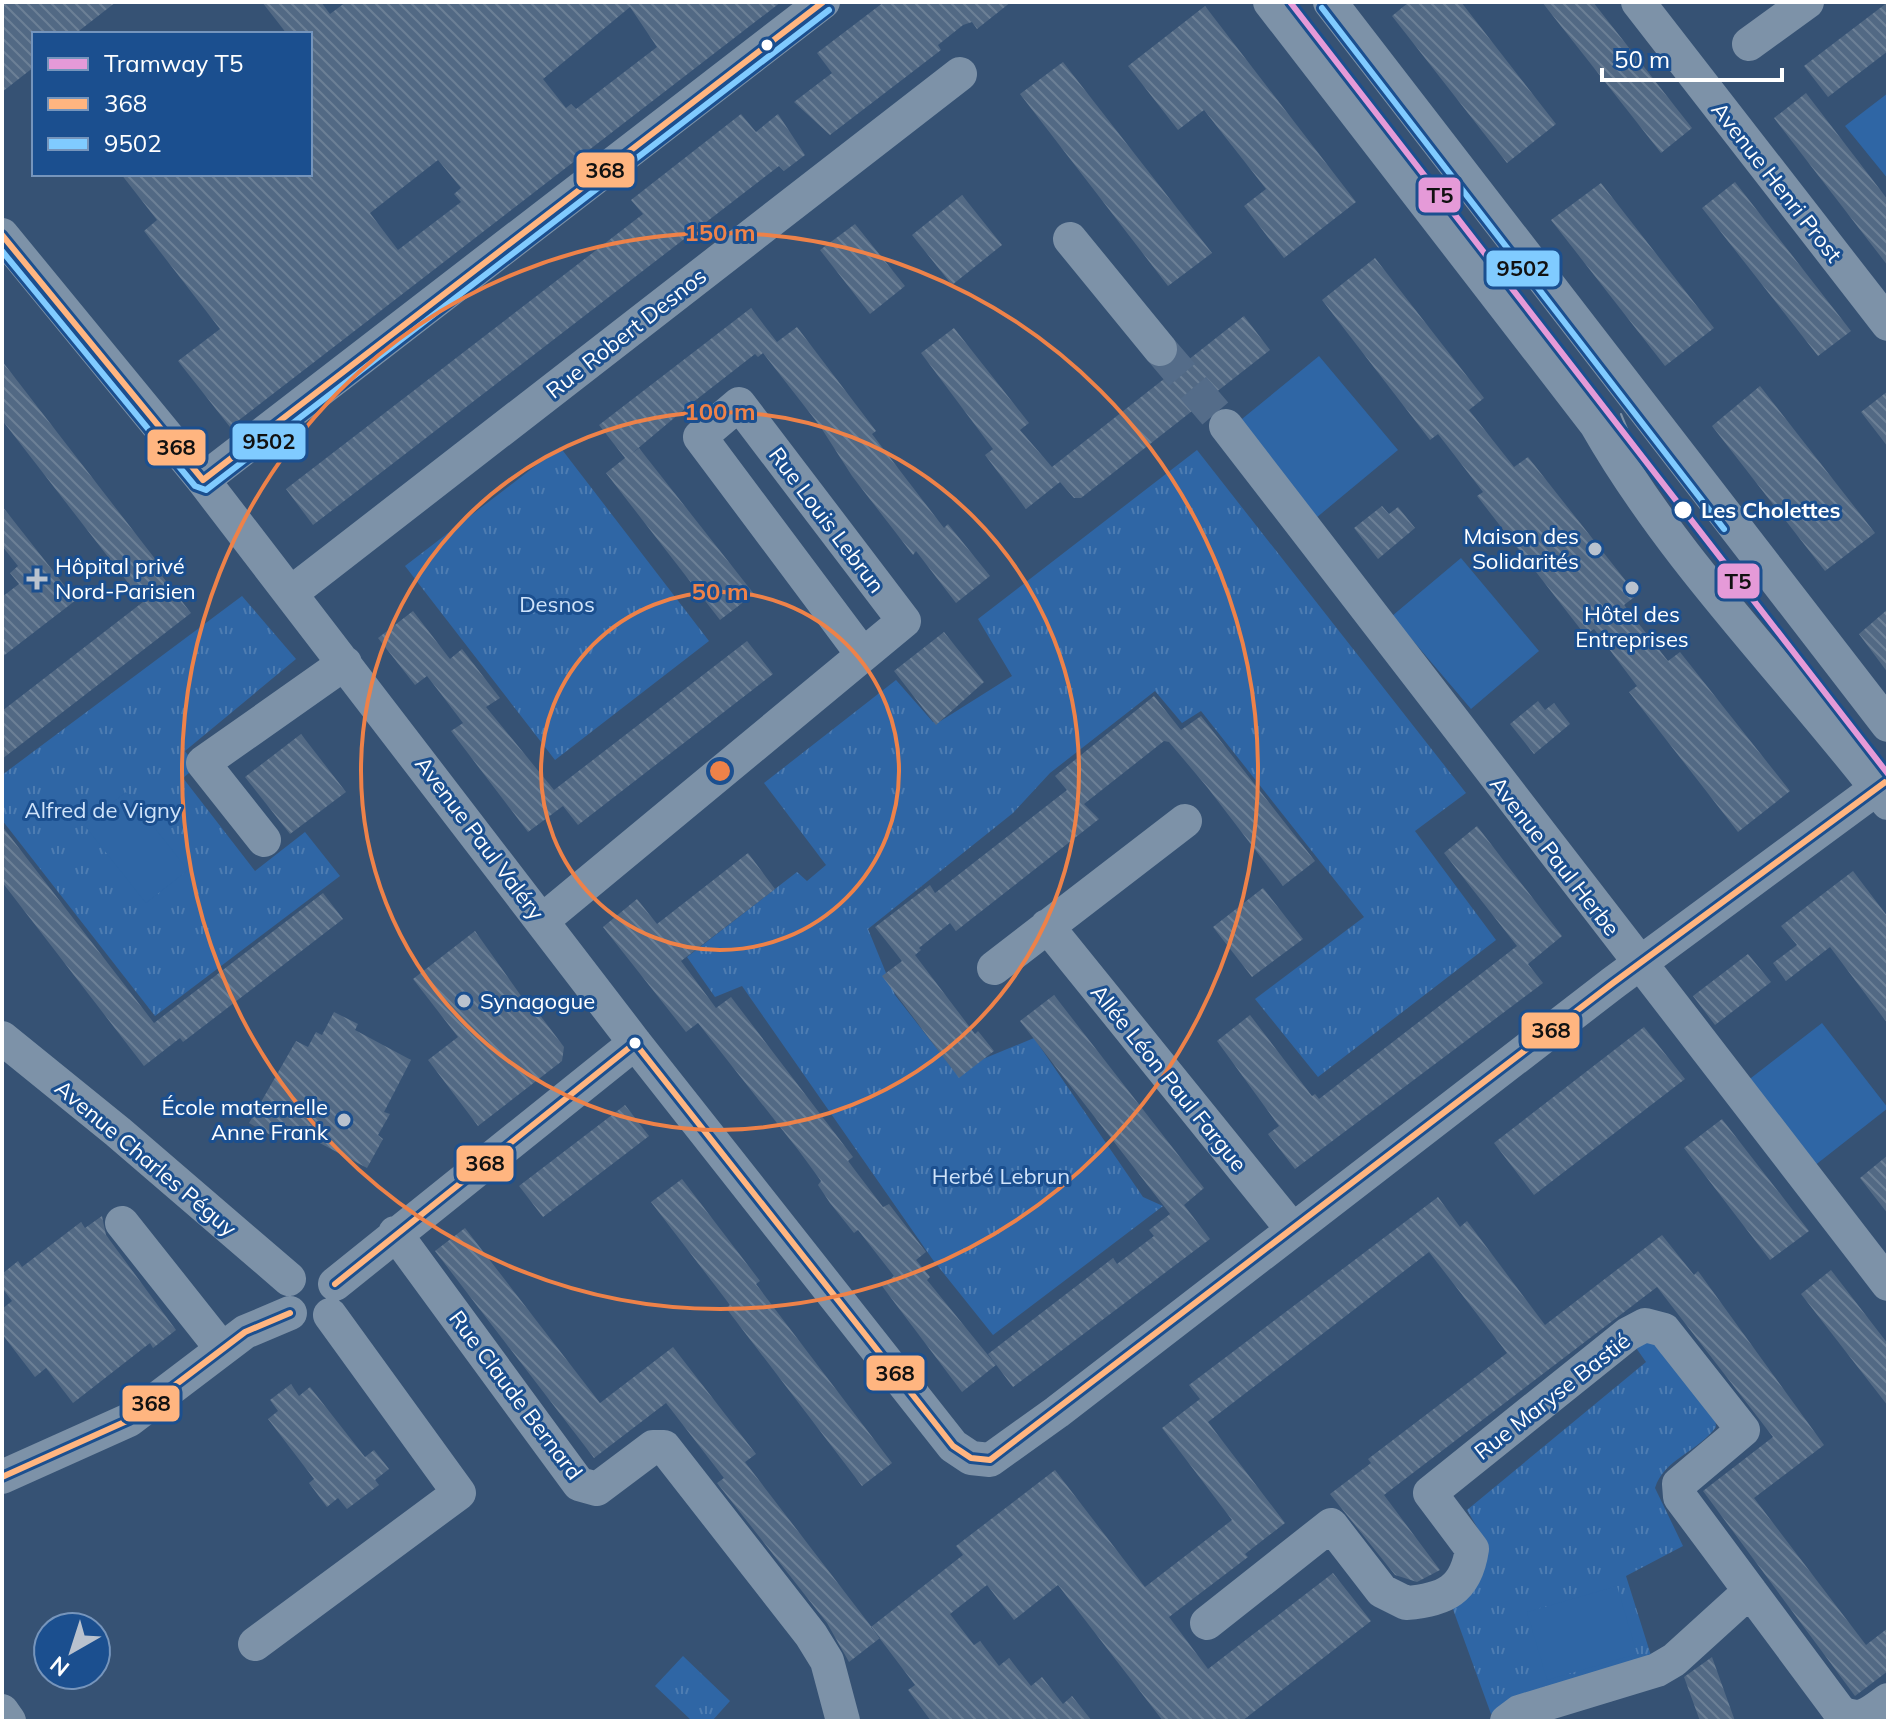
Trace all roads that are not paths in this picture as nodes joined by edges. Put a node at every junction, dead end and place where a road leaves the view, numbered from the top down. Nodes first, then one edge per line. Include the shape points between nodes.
1 (823, 2) edge
2 (1270, 2) edge
3 (1330, 2) edge
4 (1638, 2) edge
5 (1807, 2) edge
6 (1749, 44) dead end
7 (960, 74) dead end
8 (2, 235) edge
9 (1070, 239) dead end
10 (14, 275) edge
11 (1888, 324) edge
12 (1160, 349) tunnel mouth
13 (1226, 426) tunnel mouth
14 (203, 480) junction
15 (291, 593) junction
16 (863, 655) junction
17 (345, 663) junction
18 (1888, 725) edge
19 (1884, 790) edge
20 (1185, 821) dead end
21 (264, 840) dead end
22 (543, 920) junction
23 (1047, 926) junction
24 (1638, 964) junction
25 (994, 968) dead end
26 (2, 1038) edge
27 (635, 1043) junction
28 (122, 1223) dead end
29 (1292, 1229) junction
30 (395, 1233) junction
31 (289, 1279) junction
32 (1888, 1284) edge
33 (333, 1299) junction
34 (290, 1313) junction
35 (222, 1349) junction
36 (2, 1477) edge
37 (1750, 1591) junction
38 (1207, 1623) dead end
39 (255, 1644) dead end
40 (1888, 1700) edge
41 (2, 1711) edge
42 (9, 1721) edge
43 (843, 1721) edge
44 (1507, 1721) edge

1 - 14 street
2 - 19 street via 1596,424 1627,478 1743,630
3 - 18 street
4 - 11 street, Avenue Henri Prost
5 - 6 street
7 - 15 street, Rue Robert Desnos
8 - 10 street, Avenue Paul Valéry
9 - 12 street
10 - 14 street, Avenue Paul Valéry
13 - 24 street, Avenue Paul Herbe
14 - 15 street, Avenue Paul Valéry
15 - 17 street, Avenue Paul Valéry
16 - 16 street, Rue Louis Lebrun via 904,621 739,404 700,437
16 - 22 street, Rue Louis Lebrun
17 - 21 street via 203,763
17 - 22 street, Avenue Paul Valéry
19 - 24 street
20 - 23 street
22 - 27 street, Avenue Paul Valéry
23 - 25 street
23 - 29 street, Allée Léon Paul Fargue
24 - 29 street
24 - 32 street, Avenue Paul Herbe
26 - 31 street, Avenue Charles Péguy
27 - 29 street, Avenue Paul Valéry via 953,1446 971,1458 990,1460
27 - 30 street
28 - 35 street
30 - 33 street
30 - 43 street, Rue Claude Bernard via 579,1484 597,1489 653,1447 664,1447 811,1635 827,1661
31 - 33 street via 313,1269 330,1276
31 - 34 street via 284,1296
33 - 34 street via 323,1320 305,1322
33 - 39 street via 459,1493
34 - 35 street via 245,1332
35 - 36 street via 129,1420
37 - 38 street, Rue Maryse Bastié via 1680,1497 1679,1484 1743,1430 1664,1330 1645,1325 1430,1493 1472,1549 1469,1569 1448,1594 1406,1603 1382,1591 1331,1525
37 - 40 street, Rue Maryse Bastié via 1840,1712 1852,1719 1864,1717
37 - 44 street via 1657,1670 1519,1712
41 - 42 street

